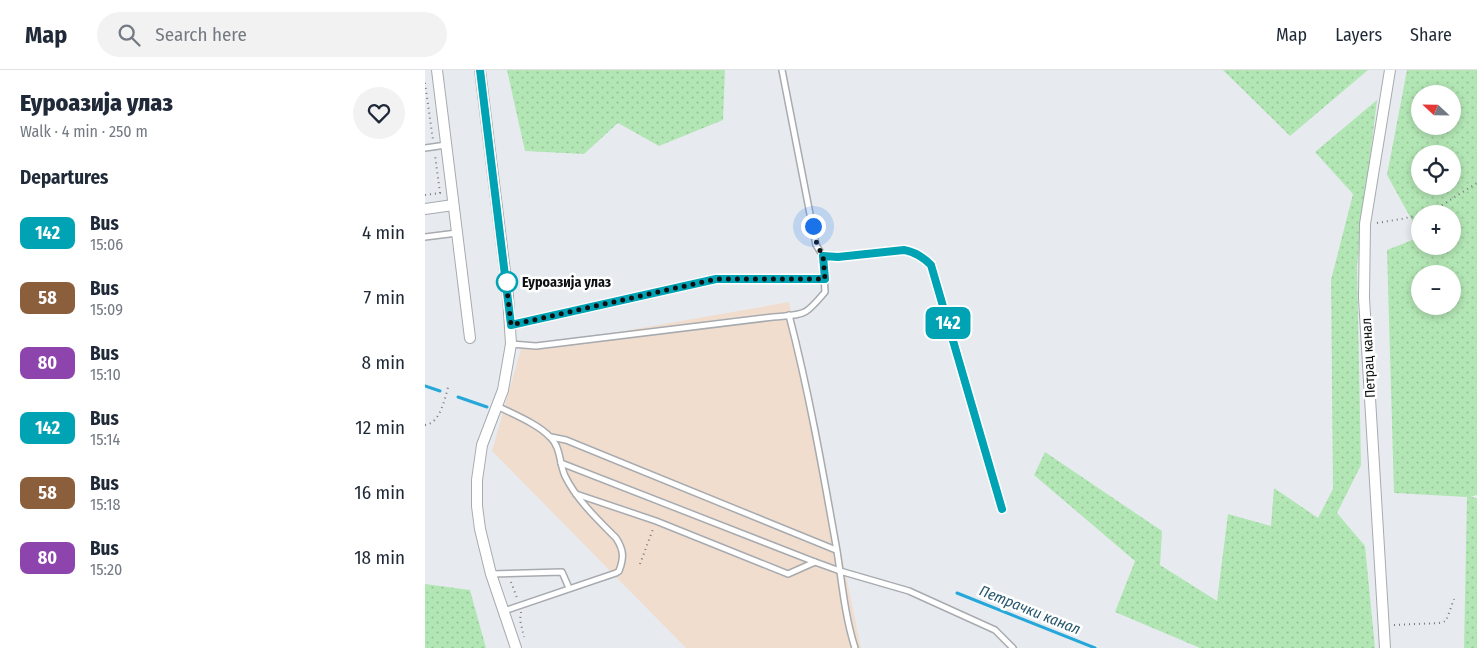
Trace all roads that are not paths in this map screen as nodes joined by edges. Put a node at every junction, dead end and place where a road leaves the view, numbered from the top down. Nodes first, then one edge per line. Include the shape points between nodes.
1 (437, 70) edge
2 (480, 70) edge
3 (782, 70) edge
4 (1390, 70) edge
5 (446, 145) junction
6 (425, 148) edge
7 (453, 206) junction
8 (425, 209) edge
9 (457, 233) junction
10 (425, 236) edge
11 (823, 256) junction
12 (825, 279) junction
13 (789, 316) junction
14 (511, 325) junction
15 (470, 338) dead end
16 (511, 344) junction
17 (497, 405) junction
18 (551, 438) junction
19 (561, 463) junction
20 (576, 494) junction
21 (1002, 509) dead end
22 (837, 550) junction
23 (815, 562) junction
24 (840, 571) junction
25 (491, 574) junction
26 (569, 588) junction
27 (504, 611) junction
28 (516, 648) edge
29 (855, 648) edge
30 (1013, 648) edge
31 (1385, 648) edge

1 - 5 street
2 - 14 street
3 - 11 lane via 817,245
4 - 31 street, Петрац канал via 1365,224 1364,298
5 - 6 lane
5 - 7 street
7 - 8 street
7 - 9 street
9 - 10 lane
9 - 15 street
11 - 12 lane
11 - 21 lane via 904,250 924,258 931,265
12 - 13 lane via 825,292 811,309 802,315
12 - 14 lane via 716,279
13 - 16 lane via 536,346
13 - 22 lane
14 - 16 street
16 - 17 street
17 - 18 lane
17 - 25 street via 483,445 477,480 480,529
18 - 19 lane via 557,444
18 - 22 lane via 566,440
19 - 20 lane
19 - 23 lane
20 - 23 lane via 656,521 789,574
20 - 26 lane via 616,538 623,551 623,560 616,573
22 - 24 lane
23 - 24 lane
24 - 29 lane
24 - 30 lane via 909,591 995,630
25 - 26 lane via 561,572
25 - 27 street
26 - 27 lane
27 - 28 street

